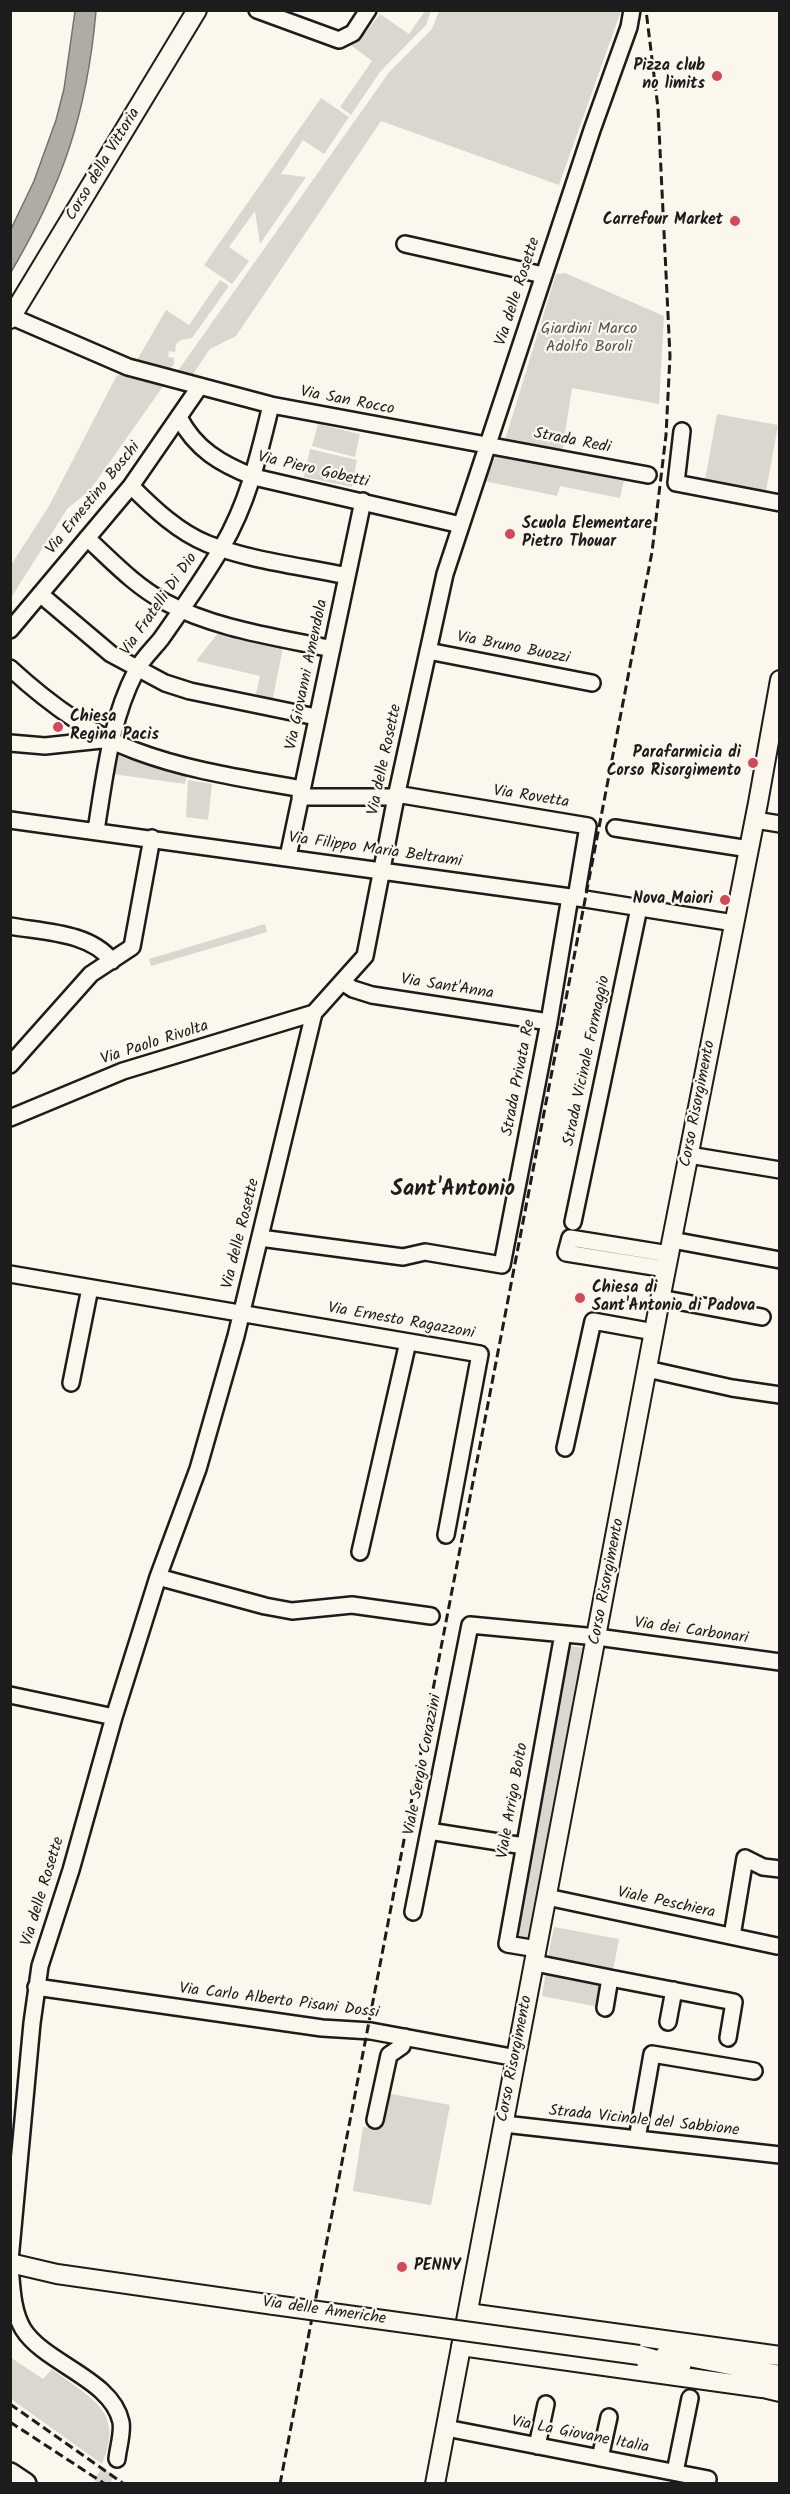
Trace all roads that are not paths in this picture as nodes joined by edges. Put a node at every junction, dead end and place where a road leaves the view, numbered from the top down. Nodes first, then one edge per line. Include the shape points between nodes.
1 (197, 10) edge
2 (257, 10) edge
3 (368, 10) edge
4 (632, 10) edge
5 (405, 244) dead end
6 (543, 275) junction
7 (11, 318) edge
8 (200, 386) junction
9 (271, 405) junction
10 (179, 417) junction
11 (682, 431) dead end
12 (489, 444) junction
13 (648, 475) dead end
14 (254, 477) junction
15 (131, 486) junction
16 (363, 501) junction
17 (780, 503) edge
18 (461, 525) junction
19 (87, 538) junction
20 (222, 548) junction
21 (347, 576) junction
22 (40, 594) junction
23 (180, 609) junction
24 (10, 630) edge
25 (332, 649) junction
26 (428, 651) junction
27 (10, 668) edge
28 (136, 669) junction
29 (780, 680) edge
30 (592, 683) dead end
31 (316, 717) junction
32 (111, 739) junction
33 (10, 743) edge
34 (301, 793) junction
35 (396, 796) junction
36 (10, 820) edge
37 (755, 820) junction
38 (780, 824) edge
39 (615, 828) dead end
40 (96, 830) junction
41 (152, 838) junction
42 (749, 849) junction
43 (288, 857) junction
44 (381, 870) junction
45 (573, 897) junction
46 (639, 908) junction
47 (735, 923) junction
48 (10, 927) edge
49 (112, 961) junction
50 (342, 982) junction
51 (314, 1013) junction
52 (549, 1022) junction
53 (10, 1065) edge
54 (10, 1118) edge
55 (689, 1155) junction
56 (780, 1170) edge
57 (573, 1222) dead end
58 (260, 1238) junction
59 (669, 1254) junction
60 (780, 1260) edge
61 (10, 1274) edge
62 (90, 1288) junction
63 (660, 1298) junction
64 (242, 1312) junction
65 (762, 1317) dead end
66 (654, 1332) junction
67 (408, 1341) junction
68 (647, 1369) junction
69 (71, 1383) dead end
70 (780, 1395) edge
71 (565, 1448) dead end
72 (446, 1535) dead end
73 (360, 1552) dead end
74 (158, 1577) junction
75 (431, 1616) dead end
76 (470, 1625) joint
77 (563, 1634) junction
78 (597, 1637) junction
79 (780, 1662) edge
80 (10, 1695) edge
81 (114, 1717) junction
82 (429, 1831) junction
83 (524, 1846) junction
84 (780, 1869) edge
85 (547, 1898) junction
86 (413, 1912) dead end
87 (732, 1936) junction
88 (777, 1946) dead end
89 (536, 1956) junction
90 (610, 1978) junction
91 (36, 1987) junction
92 (674, 1990) junction
93 (605, 2008) dead end
94 (668, 2022) dead end
95 (405, 2037) junction
96 (728, 2038) dead end
97 (517, 2058) junction
98 (754, 2071) dead end
99 (375, 2120) dead end
100 (504, 2124) junction
101 (637, 2139) junction
102 (780, 2155) edge
103 (10, 2263) edge
104 (468, 2313) junction
105 (461, 2346) junction
106 (639, 2355) junction
107 (780, 2358) edge
108 (742, 2368) junction
109 (780, 2376) edge
110 (771, 2390) edge
111 (690, 2398) dead end
112 (546, 2404) dead end
113 (609, 2417) dead end
114 (446, 2428) junction
115 (537, 2446) junction
116 (600, 2458) junction
117 (117, 2459) tunnel mouth
118 (675, 2472) junction
119 (10, 2474) edge
120 (708, 2481) edge
121 (25, 2484) edge
122 (435, 2484) edge

1 - 7 main road, Corso della Vittoria
2 - 3 street via 339,40 353,33
4 - 6 street, Via delle Rosette
5 - 6 street
6 - 12 street, Via delle Rosette
7 - 8 street, Via San Rocco via 128,367
8 - 9 street, Via San Rocco
8 - 10 street, Via Ernestino Boschi
9 - 12 street, Via San Rocco
9 - 14 street, Via Fratelli Di Dio
10 - 14 street, Via Piero Gobetti via 193,440 209,454
10 - 15 street, Via Ernestino Boschi
11 - 17 street via 676,483
12 - 13 street, Strada Redi
12 - 18 street, Via delle Rosette
14 - 16 street, Via Piero Gobetti
14 - 20 street, Via Fratelli Di Dio
15 - 19 street, Via Ernestino Boschi
15 - 20 street via 176,526
16 - 18 street, Via Piero Gobetti
16 - 21 street, Via Giovanni Amendola
18 - 26 street, Via delle Rosette via 445,574
19 - 22 street, Via Ernestino Boschi
19 - 23 street via 131,579
20 - 21 street
20 - 23 street, Via Fratelli Di Dio
21 - 25 street, Via Giovanni Amendola
22 - 24 street, Via Ernestino Boschi
22 - 28 street via 90,639
23 - 25 street via 199,618
23 - 28 street, Via Fratelli Di Dio
25 - 31 street, Via Giovanni Amendola
26 - 30 street, Via Bruno Buozzi
26 - 35 street, Via delle Rosette
27 - 32 street via 75,720
28 - 31 street via 190,691
28 - 32 street, Via Fratelli Di Dio
29 - 37 main road, Corso Risorgimento
31 - 34 street, Via Giovanni Amendola
32 - 33 street via 45,746
32 - 34 street via 136,751 199,769
32 - 40 street, Via Fratelli Di Dio
34 - 35 street
34 - 43 street, Via Giovanni Amendola
35 - 44 street, Via delle Rosette
35 - 45 street, Via Rovetta via 588,826
36 - 40 street, Via Filippo Maria Beltrami
37 - 38 street
37 - 42 main road, Corso Risorgimento
39 - 42 street
40 - 41 street, Via Filippo Maria Beltrami
41 - 43 street, Via Filippo Maria Beltrami
41 - 49 street via 132,947
42 - 47 main road, Corso Risorgimento
43 - 44 street, Via Filippo Maria Beltrami
44 - 45 street, Via Filippo Maria Beltrami
44 - 50 street, Via delle Rosette via 365,956
45 - 46 street, Via Filippo Maria Beltrami
45 - 52 street, Strada Privata Re
46 - 47 street, Via Filippo Maria Beltrami
46 - 57 street, Strada Vicinale Formaggio
47 - 55 main road, Corso Risorgimento
48 - 49 street via 80,940
49 - 53 street via 91,974
50 - 51 street, Via delle Rosette
50 - 52 street, Via Sant'Anna via 372,995
51 - 54 street, Via Paolo Rivolta via 123,1071
51 - 58 street, Via delle Rosette
52 - 58 street, Strada Privata Re via 502,1265 425,1252 403,1257
55 - 56 street
55 - 59 main road, Corso Risorgimento
58 - 64 street, Via delle Rosette
59 - 59 street via 566,1253 570,1238
59 - 60 street
59 - 63 main road, Corso Risorgimento
61 - 62 street, Via Ernesto Ragazzoni
62 - 64 street, Via Ernesto Ragazzoni
62 - 69 street
63 - 65 street
63 - 66 main road, Corso Risorgimento
64 - 67 street, Via Ernesto Ragazzoni
64 - 74 street, Via delle Rosette via 198,1469
66 - 68 main road, Corso Risorgimento
66 - 71 street via 593,1321
67 - 72 street, Via Ernesto Ragazzoni via 480,1354
67 - 73 street
68 - 70 street
68 - 78 main road, Corso Risorgimento
74 - 75 street via 292,1611 351,1605
74 - 81 street, Via delle Rosette
76 - 77 street, Via dei Carbonari
76 - 82 street, Viale Sergio Corazzini
77 - 78 street, Via dei Carbonari
77 - 83 street, Viale Arrigo Boito
78 - 79 street, Via dei Carbonari
78 - 85 main road, Corso Risorgimento
80 - 81 street
81 - 91 street, Via delle Rosette
82 - 83 street
82 - 86 street, Viale Sergio Corazzini
83 - 89 street, Viale Arrigo Boito via 507,1944
84 - 87 street via 763,1867 745,1858
85 - 87 street, Viale Peschiera
85 - 89 main road, Corso Risorgimento
87 - 88 street, Viale Peschiera
89 - 90 street
89 - 97 main road, Corso Risorgimento
90 - 92 street
90 - 93 street
91 - 95 street, Via Carlo Alberto Pisani Dossi
91 - 103 street, Via delle Rosette
92 - 94 street
92 - 96 street via 734,2002
95 - 97 street, Via Carlo Alberto Pisani Dossi
95 - 99 street via 402,2046 389,2055
97 - 100 main road, Corso Risorgimento
98 - 101 street via 652,2054
100 - 101 street, Strada Vicinale del Sabbione
100 - 104 main road, Corso Risorgimento
101 - 102 street, Strada Vicinale del Sabbione
103 - 106 main road, Via delle Americhe, bridge via 57,2274
103 - 117 street, Via delle Rosette via 14,2304 30,2338 112,2403 122,2423
104 - 105 main road, Corso Risorgimento
104 - 107 main road
105 - 110 main road
105 - 114 main road, Corso Risorgimento
106 - 108 main road, Via delle Americhe via 679,2355
106 - 110 main road, Via delle Americhe
107 - 108 main road via 768,2367
108 - 109 main road, Via delle Americhe
111 - 118 street
112 - 115 street
113 - 116 street
114 - 115 street, Via La Giovane Italia
114 - 122 main road, Corso Risorgimento
115 - 116 street, Via La Giovane Italia
116 - 118 street, Via La Giovane Italia
118 - 120 street, Via La Giovane Italia
119 - 121 highway

